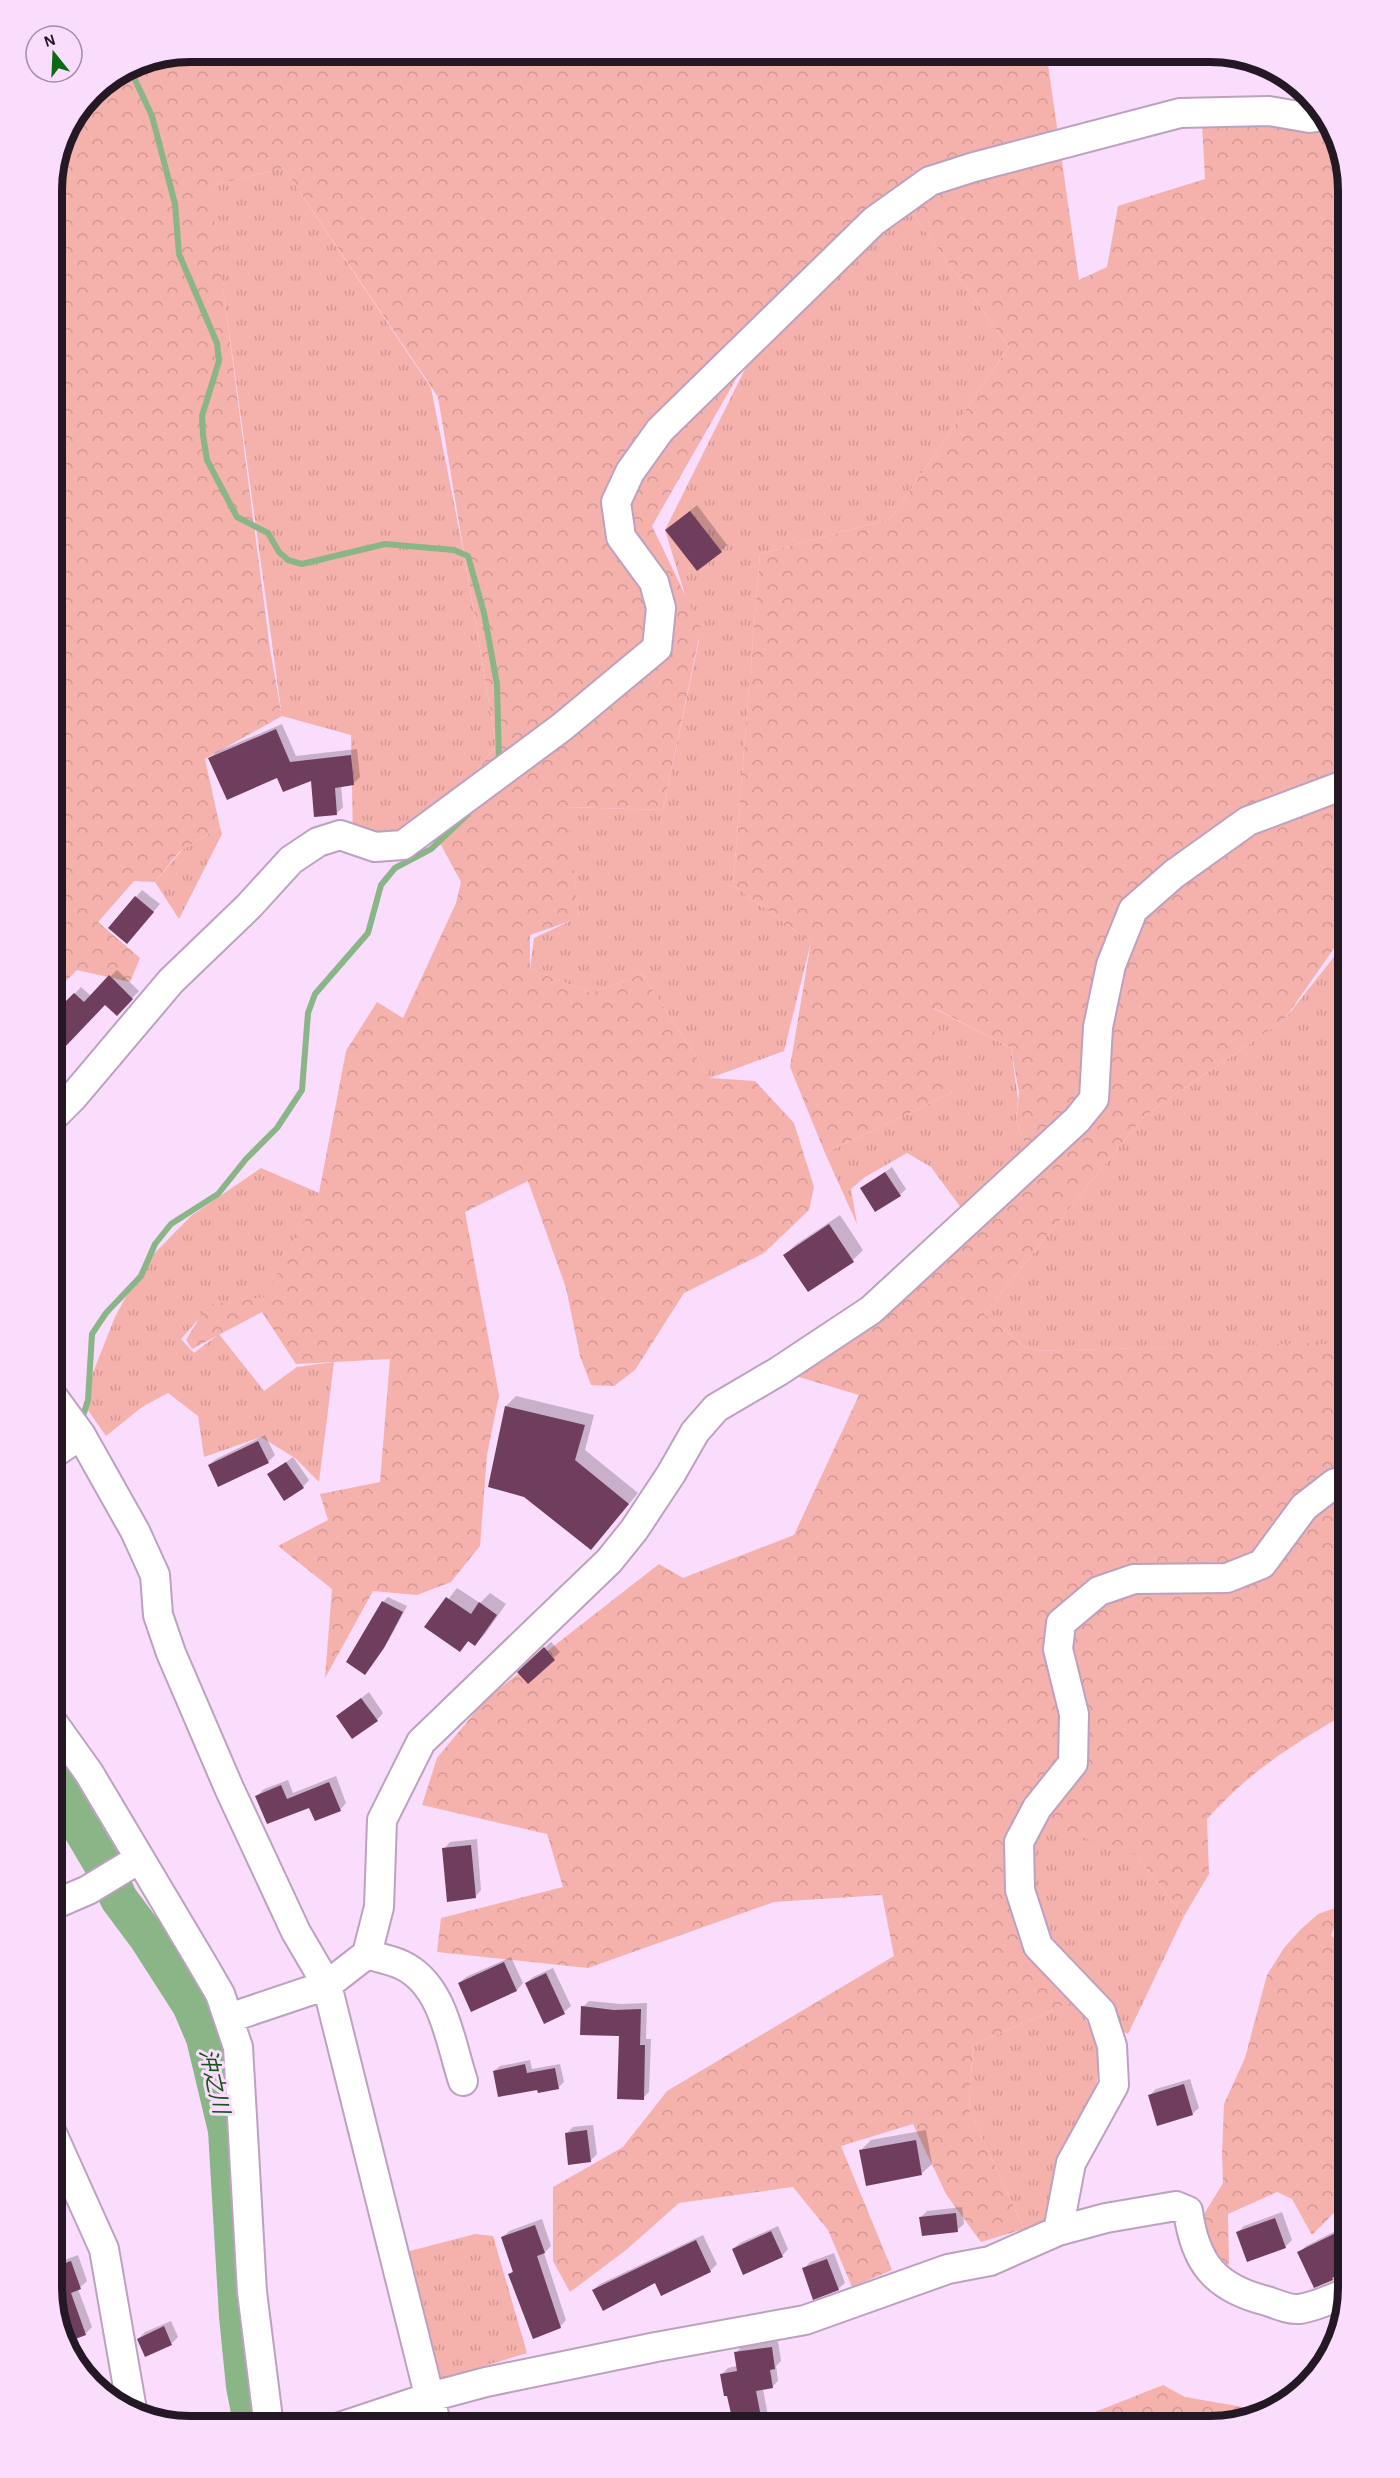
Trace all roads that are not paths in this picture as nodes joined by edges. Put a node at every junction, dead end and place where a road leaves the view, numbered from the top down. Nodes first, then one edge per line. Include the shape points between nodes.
1 (1316, 117) edge
2 (1338, 787) edge
3 (62, 1108) edge
4 (62, 1409) edge
5 (81, 1435) junction
6 (62, 1448) edge
7 (1338, 1483) edge
8 (62, 1735) edge
9 (139, 1859) junction
10 (62, 1901) edge
11 (367, 1954) junction
12 (327, 1985) junction
13 (229, 2018) junction
14 (463, 2081) dead end
15 (62, 2155) edge
16 (1058, 2231) junction
17 (1338, 2296) edge
18 (430, 2397) junction
19 (131, 2402) edge
20 (268, 2416) edge
21 (373, 2416) edge
22 (434, 2416) edge

1 - 3 street via 1269,111 1180,113 930,181 874,221 667,423 630,472 616,502 621,537 654,582 661,608 657,648 562,727 403,846 375,847 340,835 318,842 291,860 171,981
2 - 11 street via 1248,821 1132,910 1111,965 1098,1027 1094,1099 1072,1126 871,1310 716,1408 695,1431 634,1530 609,1561 421,1742 382,1820 379,1907
4 - 5 street
5 - 6 street
5 - 12 street via 155,1575 158,1615 171,1653 296,1932
7 - 16 street via 1304,1508 1262,1564 1227,1578 1134,1579 1099,1591 1061,1623 1058,1649 1074,1714 1073,1763 1037,1808 1019,1842 1020,1890 1038,1946 1101,2012 1112,2046 1114,2085 1071,2163
8 - 9 street via 89,1773
9 - 10 street
9 - 13 street via 202,1963
11 - 12 street
11 - 14 street via 402,1965 422,1978 437,1998
12 - 13 street
12 - 18 street
13 - 20 street via 238,2047 252,2292
15 - 19 street via 104,2249
16 - 17 street via 1176,2206 1188,2211 1191,2234 1208,2271 1227,2286 1253,2298 1298,2309
16 - 18 street via 990,2261 948,2269 805,2320 656,2347
18 - 21 street
18 - 22 street

